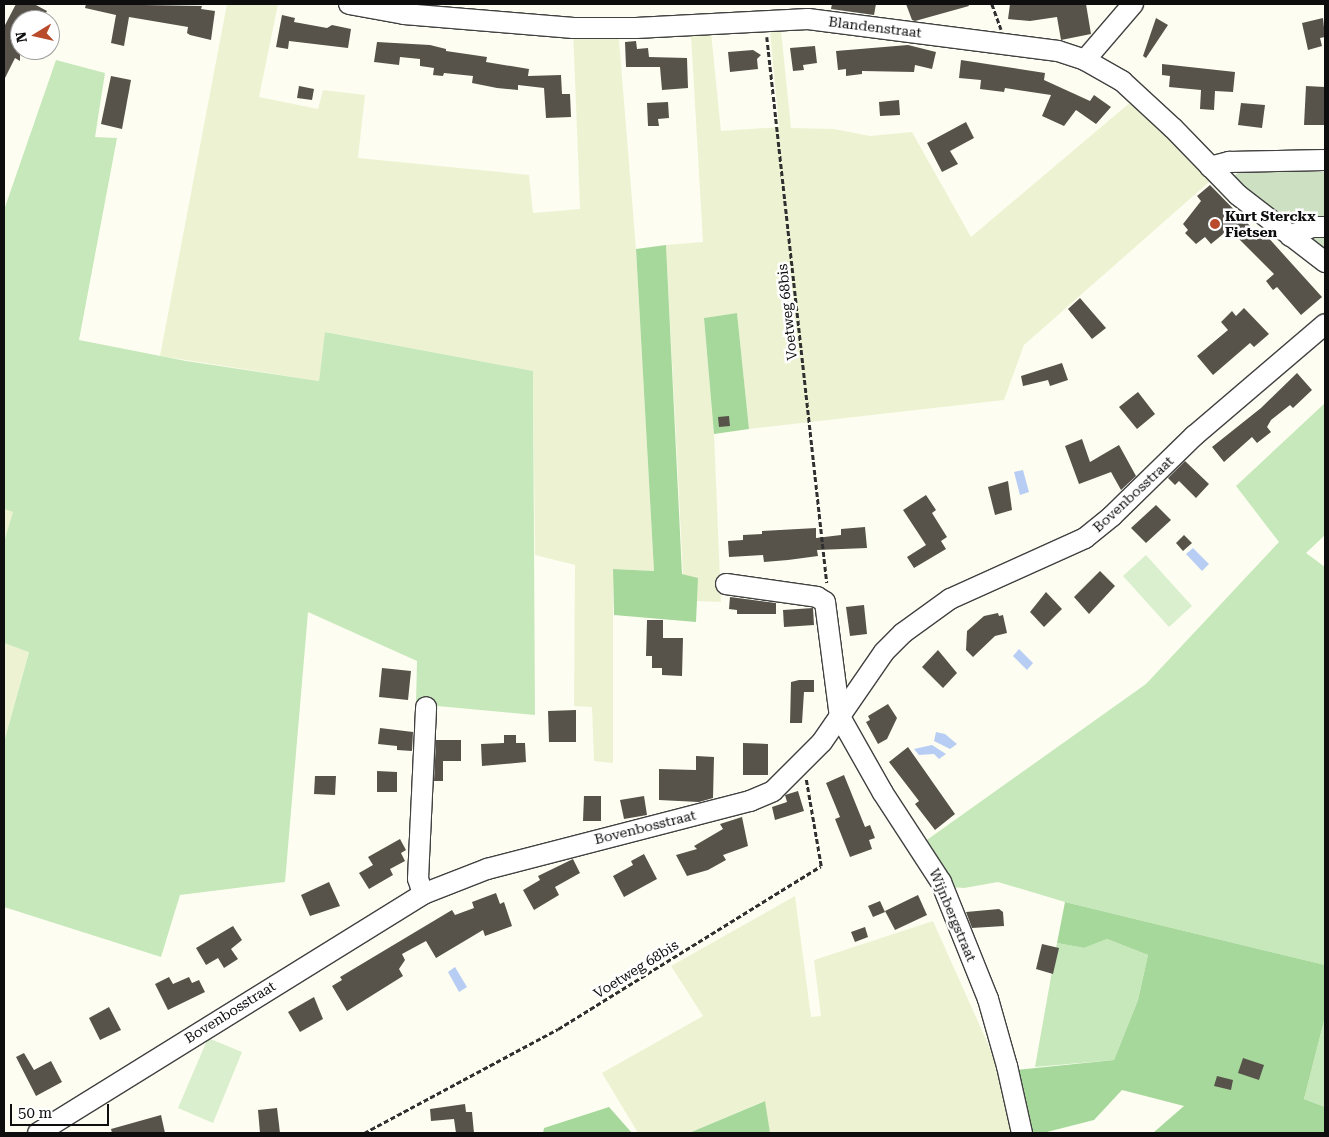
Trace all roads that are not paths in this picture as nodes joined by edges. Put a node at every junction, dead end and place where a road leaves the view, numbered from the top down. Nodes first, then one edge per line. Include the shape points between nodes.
1 (349, 4) edge
2 (1133, 4) edge
3 (404, 9) edge
4 (808, 11) edge
5 (1085, 60) junction
6 (1325, 160) edge
7 (1210, 167) junction
8 (1325, 227) edge
9 (1290, 236) junction
10 (1325, 262) edge
11 (1325, 324) edge
12 (726, 584) dead end
13 (426, 707) dead end
14 (840, 717) junction
15 (423, 894) junction
16 (38, 1133) edge
17 (1022, 1133) edge

1 - 3 street, Blandenstraat
2 - 5 street
3 - 4 street, Blandenstraat via 572,28 636,28 766,20
4 - 5 street, Blandenstraat via 1040,46
5 - 7 street, Blandenstraat via 1139,95
6 - 7 street via 1229,162
7 - 9 street, Blandenstraat via 1238,195
8 - 9 street via 1312,227
9 - 10 street, Blandenstraat
11 - 14 street, Bovenbosstraat via 1194,436 1085,538 950,600 922,617 884,652
12 - 14 street via 817,597 825,602
13 - 15 street via 418,879
14 - 15 street, Bovenbosstraat via 803,762 772,791 750,801 487,869
14 - 17 street, Wijnbergstraat via 882,793 941,882 988,999
15 - 16 street, Bovenbosstraat

